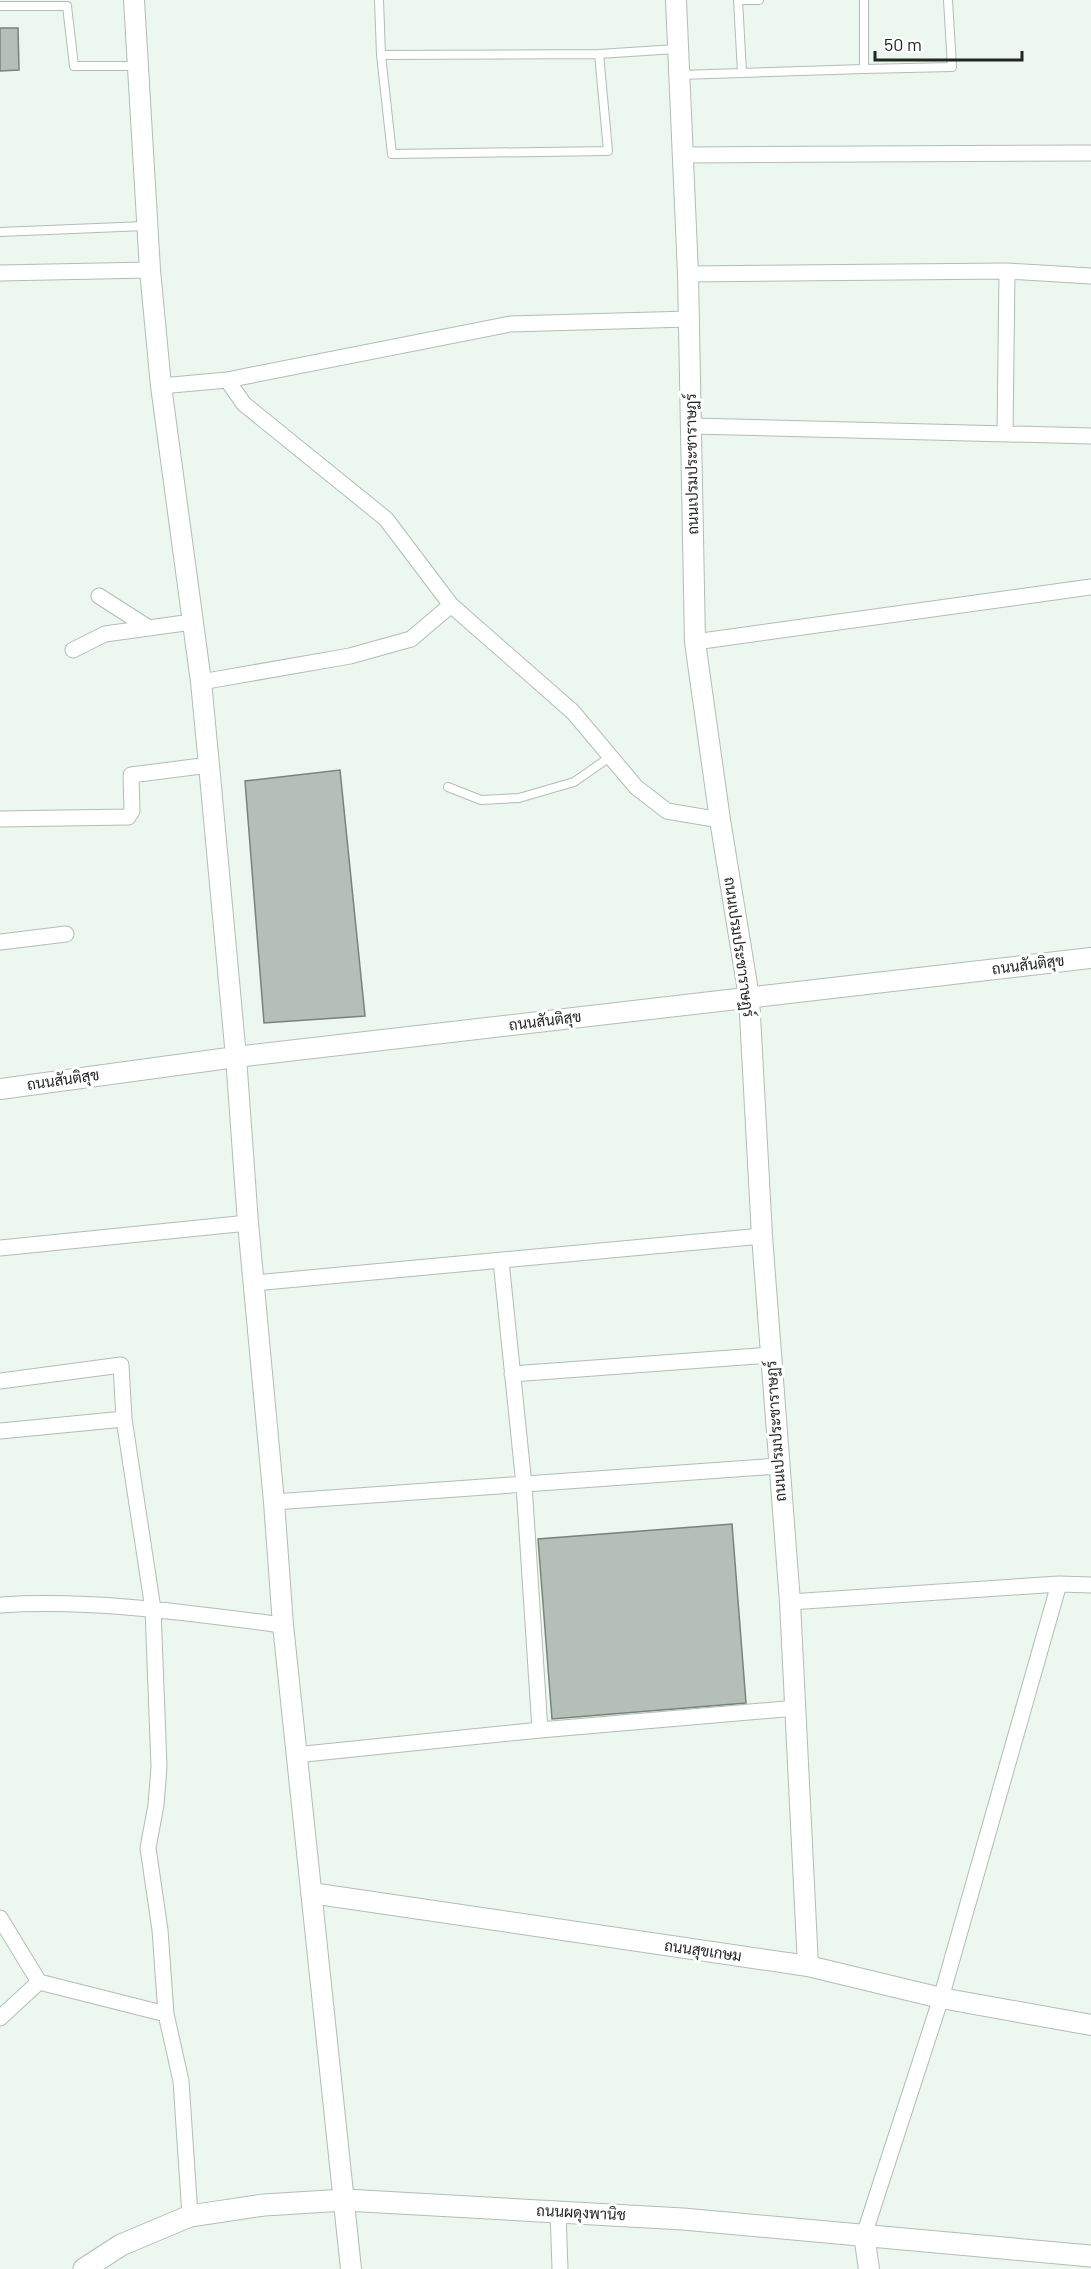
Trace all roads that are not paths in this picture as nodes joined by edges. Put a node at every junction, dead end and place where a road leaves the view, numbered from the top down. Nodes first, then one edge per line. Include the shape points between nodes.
1 (134, 0) edge
2 (379, 0) edge
3 (676, 0) edge
4 (759, 0) edge
5 (864, 0) edge
6 (948, 0) edge
7 (0, 6) edge
8 (679, 49) junction
9 (599, 54) junction
10 (381, 55) junction
11 (138, 66) junction
12 (864, 69) junction
13 (742, 72) junction
14 (680, 75) junction
15 (1091, 153) edge
16 (684, 155) junction
17 (147, 226) junction
18 (0, 232) edge
19 (150, 270) junction
20 (1007, 271) junction
21 (0, 273) edge
22 (688, 274) junction
23 (1091, 276) edge
24 (689, 319) junction
25 (227, 380) junction
26 (161, 386) junction
27 (692, 426) junction
28 (1005, 434) junction
29 (1091, 436) edge
30 (1091, 587) edge
31 (99, 596) dead end
32 (451, 605) junction
33 (192, 622) junction
34 (149, 628) junction
35 (695, 642) junction
36 (73, 650) dead end
37 (201, 682) junction
38 (610, 757) junction
39 (210, 765) junction
40 (448, 787) dead end
41 (0, 819) edge
42 (720, 820) junction
43 (66, 934) dead end
44 (0, 942) edge
45 (1091, 958) edge
46 (749, 998) junction
47 (236, 1057) junction
48 (0, 1089) edge
49 (248, 1223) junction
50 (762, 1236) junction
51 (0, 1248) edge
52 (501, 1261) junction
53 (254, 1283) junction
54 (770, 1355) junction
55 (512, 1374) junction
56 (0, 1381) edge
57 (124, 1419) junction
58 (0, 1431) edge
59 (778, 1466) junction
60 (524, 1485) junction
61 (274, 1503) junction
62 (1059, 1584) junction
63 (1091, 1585) edge
64 (790, 1602) junction
65 (0, 1605) edge
66 (153, 1609) junction
67 (283, 1625) junction
68 (795, 1708) junction
69 (540, 1730) junction
70 (296, 1755) junction
71 (311, 1893) junction
72 (0, 1918) edge
73 (808, 1966) junction
74 (39, 1982) junction
75 (940, 1998) junction
76 (166, 2014) junction
77 (0, 2018) edge
78 (1091, 2025) edge
79 (345, 2200) junction
80 (558, 2211) junction
81 (190, 2216) junction
82 (864, 2235) junction
83 (1091, 2256) edge
84 (84, 2269) edge
85 (351, 2269) edge
86 (560, 2269) edge
87 (869, 2269) edge

1 - 11 street
2 - 10 lane
3 - 8 street, ถนนเปรมประชาราษฏร์
4 - 13 lane via 738,0
5 - 12 lane
6 - 12 lane via 952,67
7 - 11 lane via 67,6 74,66
8 - 9 lane
8 - 14 street, ถนนเปรมประชาราษฏร์
9 - 10 lane
9 - 10 lane via 608,151 392,154
11 - 17 street
12 - 13 lane
13 - 14 lane
14 - 16 street, ถนนเปรมประชาราษฏร์
15 - 16 street
16 - 22 street, ถนนเปรมประชาราษฏร์
17 - 18 lane
17 - 19 street
19 - 21 street
19 - 26 street
20 - 22 street
20 - 23 street
20 - 28 street
22 - 24 street, ถนนเปรมประชาราษฏร์
24 - 25 street via 510,324
24 - 27 street, ถนนเปรมประชาราษฏร์
25 - 26 street
25 - 32 street via 244,404 386,519
26 - 33 street
27 - 28 street
27 - 35 street, ถนนเปรมประชาราษฏร์
28 - 29 street
30 - 35 street
31 - 34 street
32 - 37 street via 411,639 350,656
32 - 38 street via 573,712
33 - 34 street
33 - 37 street
34 - 36 street via 105,634
35 - 42 street, ถนนเปรมประชาราษฏร์
37 - 39 street
38 - 40 lane via 574,782 519,798 481,800
38 - 42 street via 636,787 667,810
39 - 41 street via 131,775 132,812 128,817
39 - 47 street
42 - 46 street, ถนนเปรมประชาราษฏร์
43 - 44 street
45 - 46 street, ถนนสันติสุข
46 - 47 street, ถนนสันติสุข
46 - 50 street, ถนนเปรมประชาราษฏร์
47 - 48 street, ถนนสันติสุข
47 - 49 street
49 - 51 street
49 - 53 street
50 - 52 street
50 - 54 street, ถนนเปรมประชาราษฏร์
52 - 53 street
52 - 55 street
53 - 61 street
54 - 55 street
54 - 59 street, ถนนเปรมประชาราษฏร์
55 - 60 street
56 - 57 street via 121,1365
57 - 58 street
57 - 66 street
59 - 60 street
59 - 64 street, ถนนเปรมประชาราษฏร์
60 - 61 street
60 - 69 street
61 - 67 street
62 - 63 street
62 - 64 street
62 - 75 street
64 - 68 street, ถนนเปรมประชาราษฏร์
65 - 66 street
66 - 67 street
66 - 76 street via 159,1767 148,1848 160,1930
67 - 70 street
68 - 69 street
68 - 73 street, ถนนเปรมประชาราษฏร์
69 - 70 street
70 - 71 street
71 - 73 street, ถนนสุขเกษม
71 - 79 street
72 - 74 street
73 - 75 street, ถนนสุขเกษม
74 - 76 street
74 - 77 street
75 - 78 street, ถนนสุขเกษม
75 - 82 street
76 - 81 street via 181,2080
79 - 80 main road, ถนนผดุงพานิช
79 - 81 main road, ถนนผดุงพานิช via 264,2205
79 - 85 street
80 - 82 main road, ถนนผดุงพานิช
80 - 86 street
81 - 84 main road, ถนนผดุงพานิช via 121,2245
82 - 83 main road, ถนนผดุงพานิช
82 - 87 street

